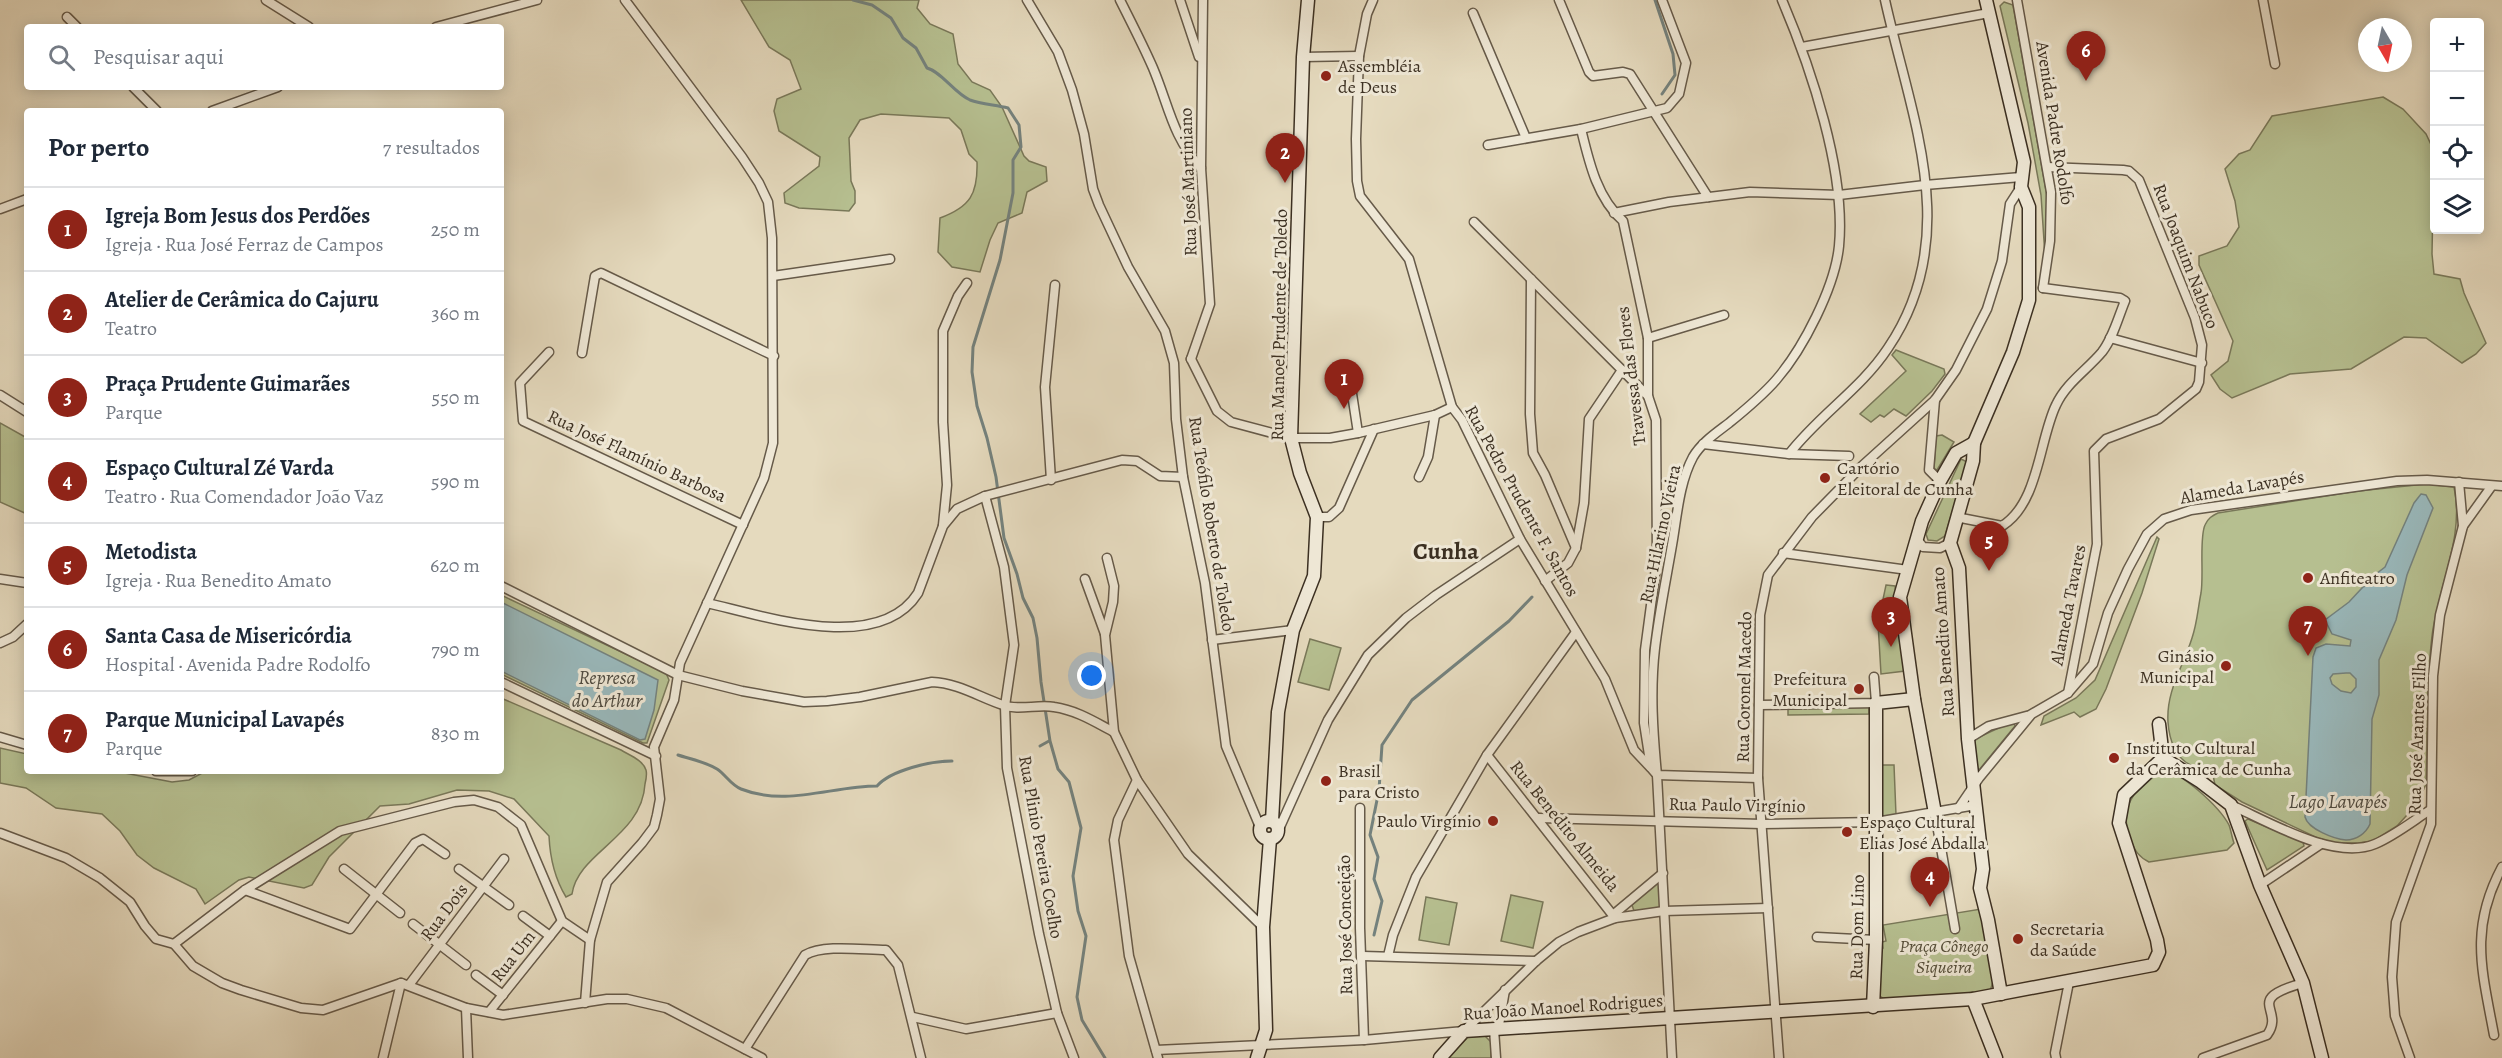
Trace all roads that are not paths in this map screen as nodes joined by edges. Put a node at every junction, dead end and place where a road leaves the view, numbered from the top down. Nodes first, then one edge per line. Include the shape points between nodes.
1 (266, 0) edge
2 (537, 0) edge
3 (625, 0) edge
4 (1027, 0) edge
5 (1120, 0) edge
6 (1180, 0) edge
7 (1203, 0) edge
8 (1308, 0) edge
9 (1373, 0) edge
10 (1559, 0) edge
11 (1662, 0) edge
12 (1782, 0) edge
13 (1885, 0) edge
14 (1986, 0) edge
15 (2017, 0) edge
16 (2263, 0) edge
17 (1473, 13) dead end
18 (1989, 13) junction
19 (67, 17) dead end
20 (73, 24) edge
21 (304, 24) edge
22 (447, 24) edge
23 (1892, 32) junction
24 (1802, 46) junction
25 (1359, 56) junction
26 (1303, 57) junction
27 (1201, 63) junction
28 (2275, 64) dead end
29 (136, 90) edge
30 (270, 90) edge
31 (154, 108) edge
32 (220, 108) edge
33 (1655, 111) junction
34 (1581, 129) junction
35 (1526, 138) junction
36 (1488, 145) dead end
37 (2048, 167) junction
38 (1201, 168) junction
39 (2021, 182) junction
40 (1925, 184) junction
41 (1839, 195) junction
42 (1708, 197) junction
43 (24, 200) edge
44 (0, 209) edge
45 (1614, 213) junction
46 (1474, 222) dead end
47 (890, 259) dead end
48 (773, 276) junction
49 (1531, 279) junction
50 (967, 283) dead end
51 (1055, 285) dead end
52 (2043, 288) junction
53 (2029, 300) junction
54 (1724, 315) dead end
55 (1648, 338) junction
56 (2110, 338) junction
57 (549, 352) dead end
58 (582, 353) dead end
59 (774, 356) junction
60 (1191, 359) junction
61 (1174, 363) junction
62 (2202, 363) junction
63 (1622, 370) junction
64 (1349, 374) dead end
65 (0, 395) edge
66 (1648, 396) junction
67 (1935, 400) junction
68 (1452, 407) junction
69 (24, 410) edge
70 (1435, 415) junction
71 (1374, 429) junction
72 (1358, 433) junction
73 (1291, 438) junction
74 (1974, 443) junction
75 (1703, 444) junction
76 (2094, 451) joint
77 (1789, 454) junction
78 (1849, 456) dead end
79 (1183, 477) junction
80 (1419, 477) dead end
81 (1051, 480) junction
82 (1940, 481) junction
83 (2459, 482) junction
84 (2502, 486) edge
85 (2491, 487) junction
86 (987, 496) junction
87 (1317, 517) junction
88 (1956, 518) junction
89 (743, 525) junction
90 (943, 526) junction
91 (2463, 526) junction
92 (1520, 539) junction
93 (1917, 539) junction
94 (1950, 543) junction
95 (1576, 548) junction
96 (1784, 553) junction
97 (1107, 558) dead end
98 (1657, 560) joint
99 (1908, 570) junction
100 (0, 579) edge
101 (1085, 579) dead end
102 (1545, 581) junction
103 (24, 583) edge
104 (504, 588) edge
105 (707, 603) junction
106 (24, 627) edge
107 (1293, 630) junction
108 (1576, 632) junction
109 (1105, 635) junction
110 (1212, 640) junction
111 (0, 643) edge
112 (678, 675) junction
113 (1874, 677) dead end
114 (504, 683) edge
115 (2068, 693) junction
116 (1914, 699) junction
117 (1876, 703) junction
118 (1760, 705) junction
119 (1005, 706) junction
120 (2030, 715) junction
121 (2159, 723) dead end
122 (1114, 732) junction
123 (0, 737) edge
124 (1968, 739) junction
125 (24, 744) edge
126 (655, 752) junction
127 (1487, 755) junction
128 (2163, 758) junction
129 (1654, 772) junction
130 (1758, 778) junction
131 (1137, 780) junction
132 (1973, 785) junction
133 (1976, 805) junction
134 (2231, 805) junction
135 (1360, 808) dead end
136 (1958, 809) junction
137 (2430, 810) junction
138 (1935, 813) junction
139 (1539, 818) junction
140 (1659, 820) junction
141 (1876, 822) junction
142 (1762, 824) junction
143 (1276, 825) junction
144 (1260, 827) junction
145 (0, 833) edge
146 (1270, 839) junction
147 (2321, 844) junction
148 (445, 854) dead end
149 (504, 859) dead end
150 (2502, 867) edge
151 (344, 869) dead end
152 (459, 869) dead end
153 (1663, 873) junction
154 (2260, 885) junction
155 (483, 887) junction
156 (245, 890) junction
157 (377, 893) junction
158 (509, 905) dead end
159 (1768, 908) junction
160 (1664, 911) junction
161 (400, 913) dead end
162 (523, 916) dead end
163 (1614, 916) junction
164 (562, 921) junction
165 (413, 924) dead end
166 (1263, 927) junction
167 (1955, 929) dead end
168 (550, 936) junction
169 (1817, 937) dead end
170 (591, 940) junction
171 (1876, 940) junction
172 (174, 944) junction
173 (440, 945) junction
174 (1363, 956) junction
175 (1388, 956) junction
176 (1536, 961) junction
177 (466, 965) dead end
178 (476, 975) dead end
179 (2069, 982) junction
180 (2303, 983) junction
181 (405, 984) junction
182 (1505, 990) junction
183 (2001, 994) junction
184 (503, 995) junction
185 (1973, 999) junction
186 (585, 1003) junction
187 (1873, 1007) junction
188 (466, 1008) junction
189 (489, 1012) junction
190 (1775, 1012) junction
191 (1057, 1013) junction
192 (913, 1017) junction
193 (1670, 1018) junction
194 (1494, 1029) junction
195 (1464, 1031) junction
196 (2493, 1035) dead end
197 (1364, 1040) junction
198 (1262, 1044) junction
199 (745, 1049) junction
200 (1157, 1054) edge
201 (383, 1058) edge
202 (468, 1058) edge
203 (762, 1058) edge
204 (921, 1058) edge
205 (1074, 1058) edge
206 (1257, 1058) edge
207 (1440, 1058) edge
208 (1496, 1058) edge
209 (1672, 1058) edge
210 (1779, 1058) edge
211 (1996, 1058) edge
212 (2056, 1058) edge
213 (2202, 1058) edge
214 (2322, 1058) edge
215 (2410, 1058) edge

1 - 21 street
2 - 22 street
3 - 48 street via 759,183 768,202
4 - 61 street, Rua Teófilo Roberto de Toledo via 1058,52 1072,90 1099,205 1128,267 1165,331
5 - 38 street via 1153,68 1176,133
6 - 27 street
7 - 27 street, Rua José Martiniano
8 - 26 street, Rua Manoel Prudente de Toledo
9 - 25 street, Rua Pedro Prudente F. Santos via 1366,14
10 - 33 street via 1589,72 1593,76 1630,74
11 - 33 street via 1686,63 1679,94 1667,108
12 - 24 street, Rua Hilarino Vieira
13 - 23 street
14 - 18 street, Avenida Padre Rodolfo
15 - 37 street, Avenida Padre Rodolfo
16 - 28 street
17 - 35 street
18 - 23 street
18 - 39 street, Avenida Padre Rodolfo via 2024,162
19 - 20 street
23 - 24 street
23 - 40 street via 1914,113
24 - 41 street, Rua Hilarino Vieira
25 - 26 street
25 - 68 street, Rua Pedro Prudente F. Santos via 1356,153 1360,196 1409,259
26 - 73 street, Rua Manoel Prudente de Toledo
27 - 38 street, Rua José Martiniano
29 - 31 street
30 - 32 street
33 - 34 street
33 - 42 street
34 - 35 street
34 - 45 street, Travessa das Flores via 1592,173
35 - 36 street
37 - 52 street, Avenida Padre Rodolfo via 2051,222
37 - 62 street, Rua Joaquim Nabuco via 2123,170 2139,180 2195,318
38 - 60 street, Rua José Martiniano via 1210,304
39 - 40 street
39 - 53 street, Avenida Padre Rodolfo via 2029,207
39 - 67 street, Rua Coronel Macedo via 2010,204 2002,261 1986,309 1963,359
40 - 41 street
40 - 77 street via 1929,219 1926,259 1905,321 1865,378 1807,430
41 - 42 street via 1750,192
41 - 75 street, Rua Hilarino Vieira via 1839,247 1833,274 1813,323 1768,388
42 - 45 street
43 - 44 street
45 - 55 street, Travessa das Flores via 1623,221
46 - 49 street
47 - 48 street
48 - 59 street
49 - 63 street
49 - 95 street via 1533,453
50 - 90 street via 957,296 943,331 947,486
51 - 81 street via 1044,387
52 - 53 street
52 - 56 street via 2125,301
53 - 74 street, Avenida Padre Rodolfo via 2013,352
54 - 55 street
55 - 66 street, Travessa das Flores
56 - 62 street
56 - 88 street via 2056,405 2036,472 2013,518 2002,526
57 - 89 street, Rua José Flamínio Barbosa via 520,383 523,421
58 - 59 street via 595,276 601,273
59 - 89 street via 773,443 767,471
60 - 61 street
60 - 73 street via 1217,411 1231,423
61 - 79 street, Rua Teófilo Roberto de Toledo
62 - 76 street, Rua Joaquim Nabuco via 2196,389 2159,419 2106,439
63 - 66 street
63 - 95 street via 1590,419 1584,503
64 - 72 street
65 - 69 street
66 - 98 street, Travessa das Flores via 1656,420
67 - 82 street via 1929,470
67 - 96 street, Rua Coronel Macedo via 1831,496
68 - 70 street
68 - 92 street, Rua Pedro Prudente F. Santos
70 - 71 street
70 - 80 street via 1428,457
71 - 72 street
71 - 87 street via 1339,508 1329,517
72 - 73 street
73 - 87 street, Rua Manoel Prudente de Toledo
74 - 82 street via 1956,453
74 - 88 street via 1973,461
75 - 77 street
75 - 129 street, Rua Hilarino Vieira via 1684,481 1654,649
76 - 115 street, Alameda Tavares via 2097,544
77 - 78 street
79 - 81 street via 1160,476 1137,461 1122,460
79 - 110 street, Rua Teófilo Roberto de Toledo via 1205,583
81 - 86 street
82 - 93 street
83 - 85 street, Alameda Lavapés
83 - 91 street
83 - 115 street, Alameda Lavapés via 2427,480 2353,487 2191,510 2164,519 2148,534 2128,569 2108,613 2093,664
84 - 85 street, Alameda Lavapés
85 - 91 street, Rua José Arantes Filho
86 - 90 street via 957,509
86 - 119 street, Rua Plinio Pereira Coelho via 1004,567 1014,645
87 - 107 street, Rua Manoel Prudente de Toledo via 1314,576
88 - 94 street
89 - 105 street
90 - 105 street via 918,593 904,610 885,621 829,627
91 - 137 street, Rua José Arantes Filho via 2439,626 2433,676
92 - 102 street, Rua Pedro Prudente F. Santos
92 - 143 street via 1436,595 1368,655 1328,720
93 - 94 street via 1923,547 1940,548
93 - 99 street
94 - 124 street, Rua Benedito Amato via 1959,568
95 - 102 street via 1568,563
96 - 99 street
96 - 118 street, Rua Coronel Macedo via 1768,575 1760,615
97 - 109 street via 1114,595
98 - 129 street, Rua Hilarino Vieira via 1645,650 1644,723
99 - 116 street via 1900,597
100 - 103 street
101 - 109 street
102 - 108 street, Rua Pedro Prudente F. Santos
104 - 112 street
105 - 112 street
106 - 111 street
107 - 110 street
107 - 143 street, Rua Manoel Prudente de Toledo via 1278,712
108 - 127 street
108 - 129 street, Rua Pedro Prudente F. Santos via 1605,679 1634,750
109 - 122 street
110 - 144 street, Rua Teófilo Roberto de Toledo via 1227,746
112 - 119 street via 804,702 860,697 941,682
112 - 126 street via 674,700
113 - 117 street
114 - 126 street
115 - 120 street, Alameda Lavapés
116 - 117 street
116 - 138 street
117 - 118 street
117 - 141 street, Rua Dom Lino
118 - 130 street, Rua Coronel Macedo
119 - 122 street via 1054,706 1084,715
119 - 191 street, Rua Plinio Pereira Coelho via 1007,768
120 - 124 street, Alameda Lavapés via 1989,726
120 - 132 street
121 - 128 street
122 - 131 street
123 - 125 street
124 - 132 street, Rua Benedito Amato
126 - 170 street via 660,799 654,827 607,882
127 - 139 street, Rua Benedito Almeida
127 - 175 street via 1416,877
128 - 134 street
128 - 179 street, Rua João Manoel Rodrigues via 2124,795 2119,823 2157,940 2153,965
129 - 130 street
129 - 140 street, Rua Hilarino Vieira
130 - 142 street, Rua Coronel Macedo
131 - 166 street via 1188,854
131 - 200 street via 1118,820 1114,840 1129,956
132 - 133 street, Rua Benedito Amato
132 - 136 street
133 - 136 street
133 - 183 street, Rua Benedito Amato via 1983,869 1980,888
134 - 147 street
134 - 154 street
135 - 174 street, Rua José Conceição
136 - 138 street
137 - 147 street via 2374,844 2350,849
137 - 215 street, Rua José Arantes Filho via 2431,824 2396,922 2394,1016
138 - 141 street, Rua Paulo Virgínio
138 - 167 street
139 - 140 street, Rua Paulo Virgínio
139 - 163 street, Rua Benedito Almeida
140 - 142 street, Rua Paulo Virgínio
140 - 153 street, Rua Hilarino Vieira
141 - 142 street, Rua Paulo Virgínio
141 - 171 street, Rua Dom Lino
142 - 159 street, Rua Coronel Macedo
143 - 144 street via 1266,821
143 - 146 street via 1275,837
144 - 146 street via 1262,836
145 - 172 street via 81,866 100,878 129,902 156,939
146 - 166 street
147 - 154 street
148 - 157 street via 423,839 414,843
149 - 155 street, Rua Dois
150 - 196 street via 2484,908 2479,939
151 - 157 street
152 - 155 street
153 - 160 street, Rua Hilarino Vieira
153 - 163 street
154 - 180 street
155 - 158 street
155 - 173 street, Rua Dois
156 - 157 street via 350,929
156 - 164 street via 340,831 474,800 498,807 521,825
156 - 172 street
157 - 161 street
159 - 160 street
159 - 190 street, Rua Coronel Macedo
160 - 163 street
160 - 193 street, Rua Hilarino Vieira
162 - 168 street
163 - 176 street via 1559,942
164 - 168 street, Rua Um
164 - 170 street
165 - 173 street
166 - 198 street via 1266,1029
168 - 184 street, Rua Um
169 - 171 street
170 - 186 street
171 - 187 street, Rua Dom Lino
172 - 181 street via 193,966 222,983 301,1008 331,1009
173 - 177 street
173 - 181 street, Rua Dois
174 - 175 street
174 - 197 street, Rua José Conceição
175 - 176 street
176 - 182 street
178 - 184 street
179 - 183 street, Rua João Manoel Rodrigues
179 - 212 street
180 - 213 street via 2280,989 2271,997 2267,1035
180 - 214 street
181 - 188 street
181 - 201 street
182 - 194 street
182 - 195 street
183 - 185 street, Rua João Manoel Rodrigues
184 - 189 street, Rua Um
185 - 187 street, Rua João Manoel Rodrigues
185 - 211 street
186 - 189 street via 503,1015
186 - 199 street via 627,999 666,1008
187 - 190 street, Rua João Manoel Rodrigues
188 - 189 street
188 - 202 street
190 - 193 street, Rua João Manoel Rodrigues
190 - 210 street, Rua Coronel Macedo
191 - 192 street via 966,1029
191 - 205 street, Rua Plinio Pereira Coelho
192 - 199 street via 898,965 886,950 813,950 796,966
192 - 204 street
193 - 194 street, Rua João Manoel Rodrigues
193 - 209 street, Rua Hilarino Vieira
194 - 195 street, Rua João Manoel Rodrigues
194 - 208 street
195 - 197 street, Rua João Manoel Rodrigues
195 - 207 street
197 - 198 street, Rua João Manoel Rodrigues
198 - 200 street, Rua João Manoel Rodrigues
198 - 206 street
199 - 203 street

